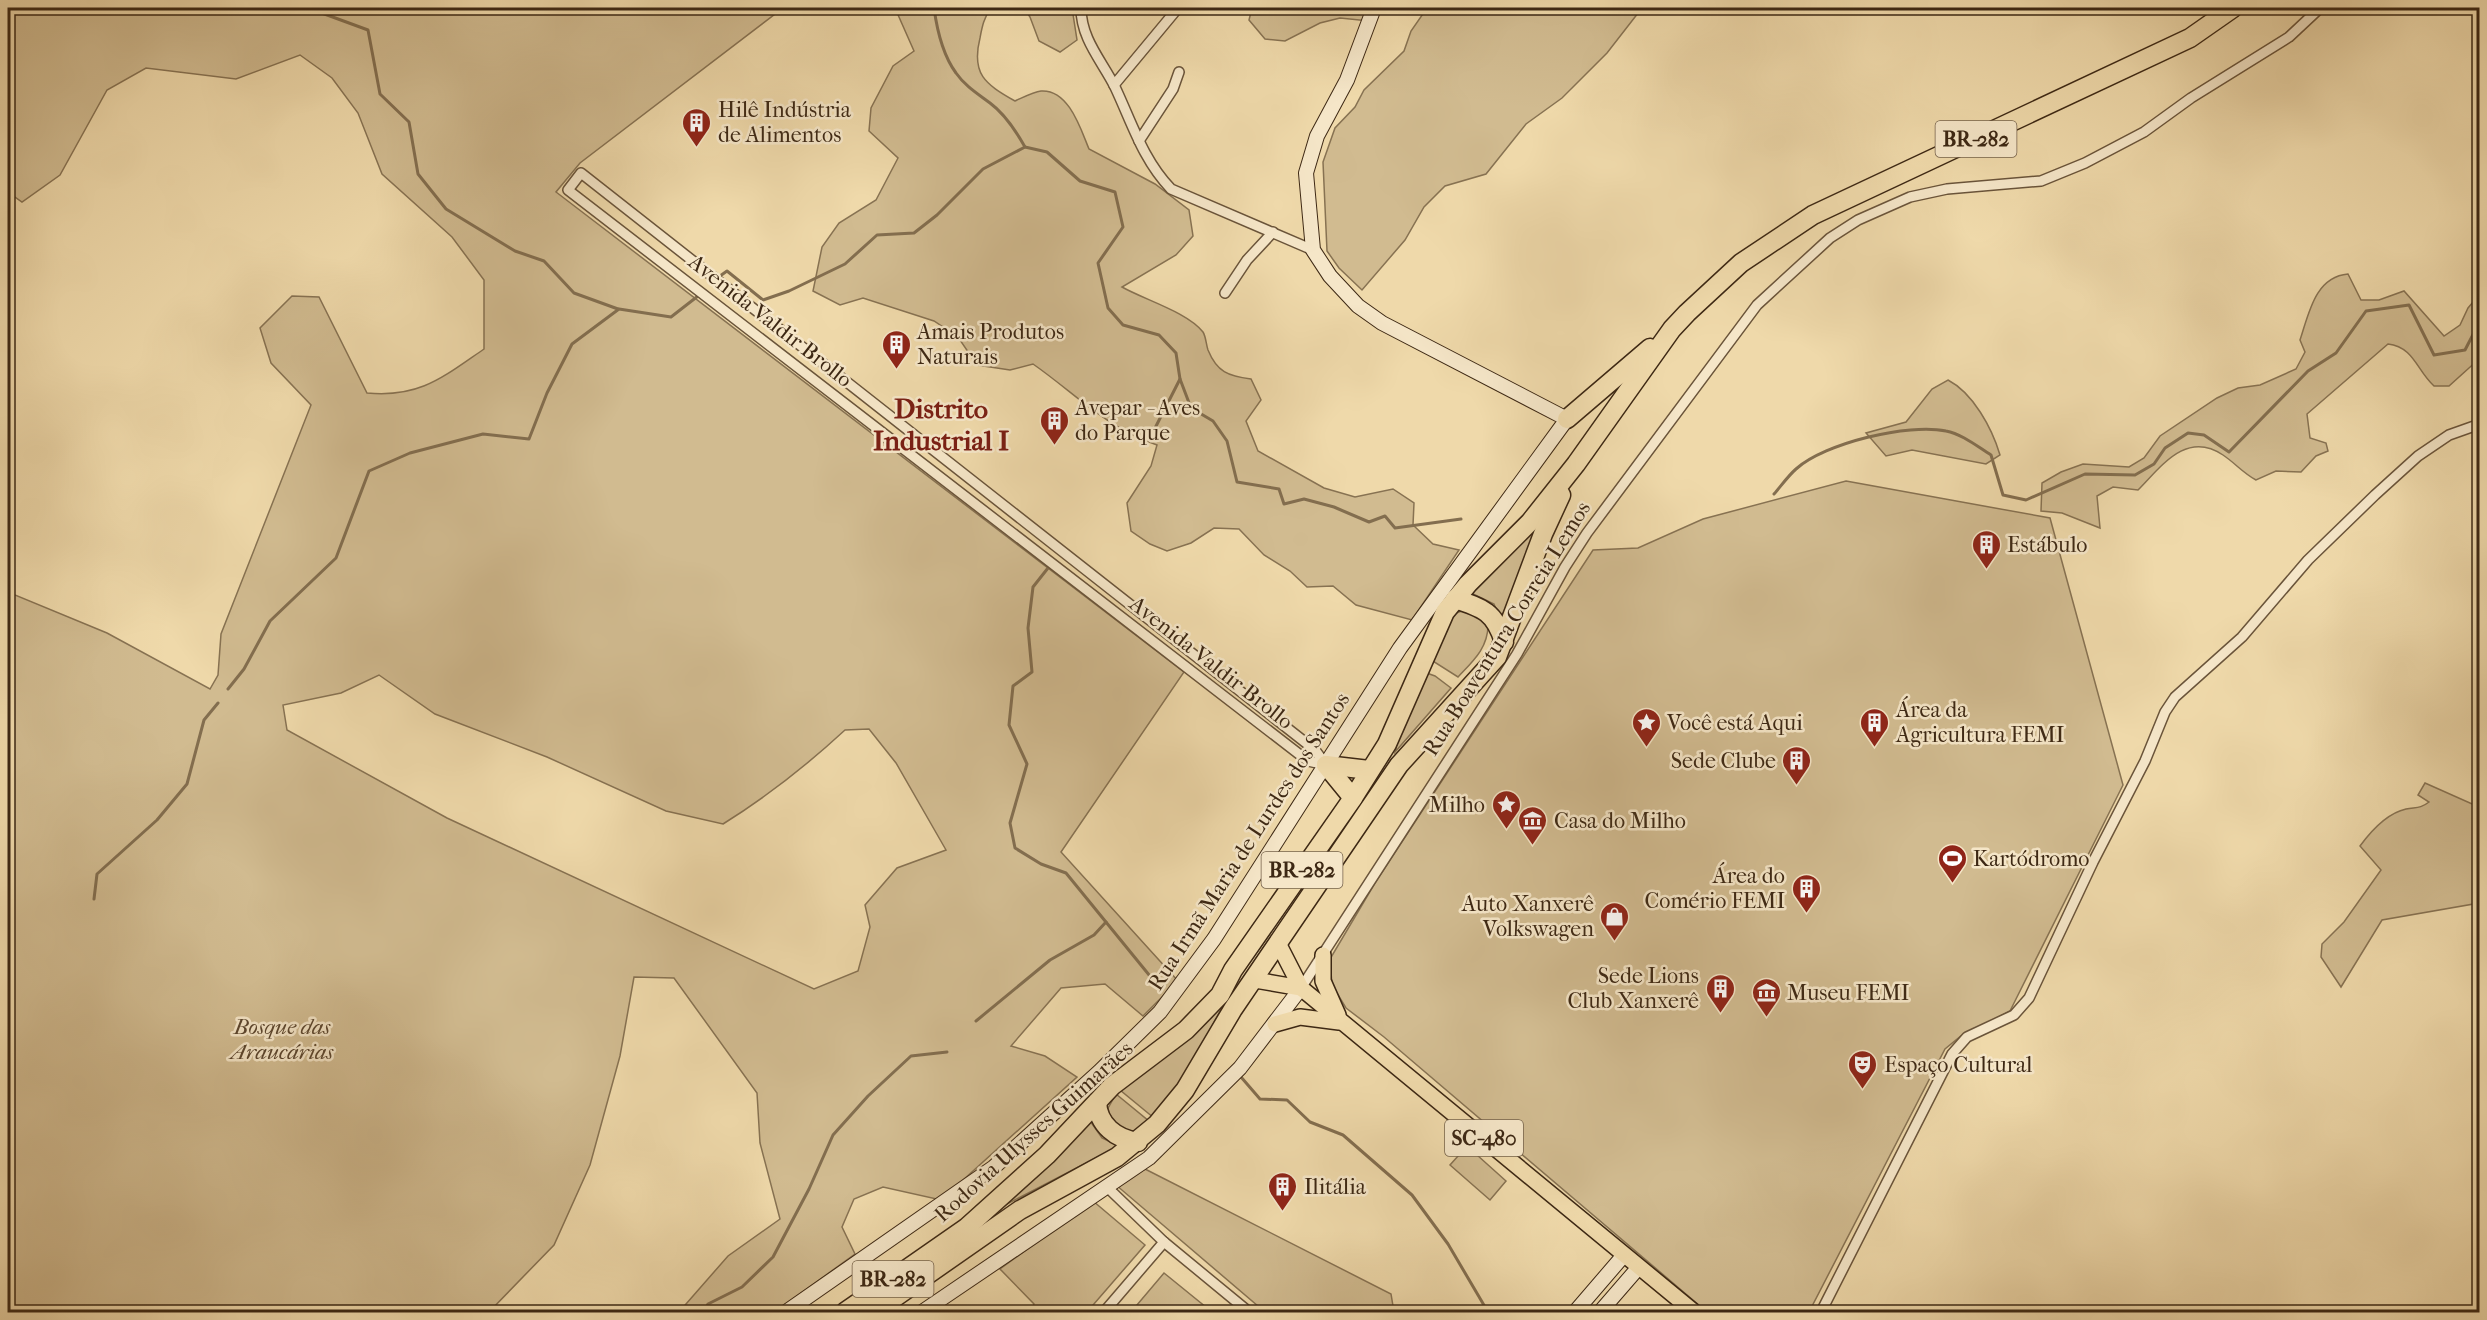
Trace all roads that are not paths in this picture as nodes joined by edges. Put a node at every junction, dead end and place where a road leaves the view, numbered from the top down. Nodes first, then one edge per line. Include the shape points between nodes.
1 (1081, 8) edge
2 (1178, 8) edge
3 (1374, 8) edge
4 (2233, 8) edge
5 (2320, 8) edge
6 (1179, 72) dead end
7 (1114, 85) junction
8 (1139, 141) junction
9 (1273, 232) junction
10 (1312, 250) junction
11 (1225, 293) dead end
12 (1672, 329) junction
13 (1567, 419) junction
14 (2480, 424) edge
15 (1576, 464) junction
16 (1455, 599) junction
17 (1504, 642) junction
18 (1326, 765) junction
19 (1369, 770) junction
20 (1353, 798) junction
21 (1280, 945) junction
22 (1323, 955) junction
23 (1255, 980) junction
24 (1301, 988) junction
25 (1342, 1023) junction
26 (1275, 1024) junction
27 (1097, 1102) junction
28 (1138, 1142) junction
29 (1107, 1186) junction
30 (1164, 1242) junction
31 (1624, 1255) junction
32 (1639, 1267) junction
33 (786, 1312) edge
34 (844, 1312) edge
35 (874, 1312) edge
36 (922, 1312) edge
37 (1104, 1312) edge
38 (1249, 1312) edge
39 (1575, 1312) edge
40 (1600, 1312) edge
41 (1694, 1312) edge
42 (1821, 1312) edge

1 - 7 street via 1089,43
2 - 7 street
3 - 10 street via 1347,80 1317,136 1306,173
4 - 12 highway, Rodovia Ulysses Guimarães / BR-282 via 2190,38 1813,215 1741,263
5 - 22 street, Rua Boaventura Correia Lemos via 2289,37 2127,143 2041,181 1947,189 1910,197 1858,220 1830,238 1757,305 1564,567 1517,654
6 - 8 street via 1173,89
7 - 8 street
8 - 9 street via 1146,158 1171,189
9 - 10 street
9 - 11 street
10 - 13 street via 1358,306 1382,323
12 - 13 highway
12 - 15 highway, Rodovia Ulysses Guimarães / BR-282
13 - 18 street, Rua Irmã Maria de Lurdes dos Santos via 1400,648
14 - 42 street via 2449,435 2418,456 2308,561 2242,637 2175,697 2029,998 2014,1015 1967,1037 1952,1054
15 - 16 highway, Rodovia Ulysses Guimarães / BR-282 via 1530,522
15 - 17 highway, Rodovia Ulysses Guimarães / BR-282 via 1551,514
16 - 17 highway via 1491,615
16 - 19 highway, Rodovia Ulysses Guimarães / BR-282 via 1435,630 1386,744
17 - 21 highway, Rodovia Ulysses Guimarães / BR-282 via 1484,674 1399,765
18 - 18 street, Avenida Valdir Brollo via 1306,743 581,173 568,190 1308,761
18 - 19 highway
18 - 20 highway
18 - 33 street, Rua Irmã Maria de Lurdes dos Santos via 1214,939 1160,1012 994,1167
19 - 20 highway, Rodovia Ulysses Guimarães / BR-282
20 - 27 highway, Rodovia Ulysses Guimarães / BR-282 via 1233,969 1220,994 1186,1030 1112,1086
21 - 23 highway, Rodovia Ulysses Guimarães / BR-282
21 - 24 main road, SC-480
22 - 24 street, Rua Boaventura Correia Lemos
22 - 25 main road via 1323,981
23 - 24 main road
23 - 28 highway, Rodovia Ulysses Guimarães / BR-282 via 1185,1090
24 - 25 main road, SC-480
24 - 26 street, Rua Boaventura Correia Lemos
25 - 26 main road via 1300,1017
25 - 31 main road, SC-480
26 - 29 street, Rua Boaventura Correia Lemos via 1240,1068 1171,1137 1149,1158
27 - 28 highway via 1097,1112 1107,1127 1122,1138
27 - 34 highway, Rodovia Ulysses Guimarães / BR-282 via 1047,1155 966,1228
28 - 35 highway, Rodovia Ulysses Guimarães / BR-282 via 1020,1210
29 - 30 street
29 - 36 street, Rua Boaventura Correia Lemos
30 - 37 street
30 - 38 street
31 - 32 main road, SC-480
31 - 39 street
32 - 40 street
32 - 41 main road, SC-480

